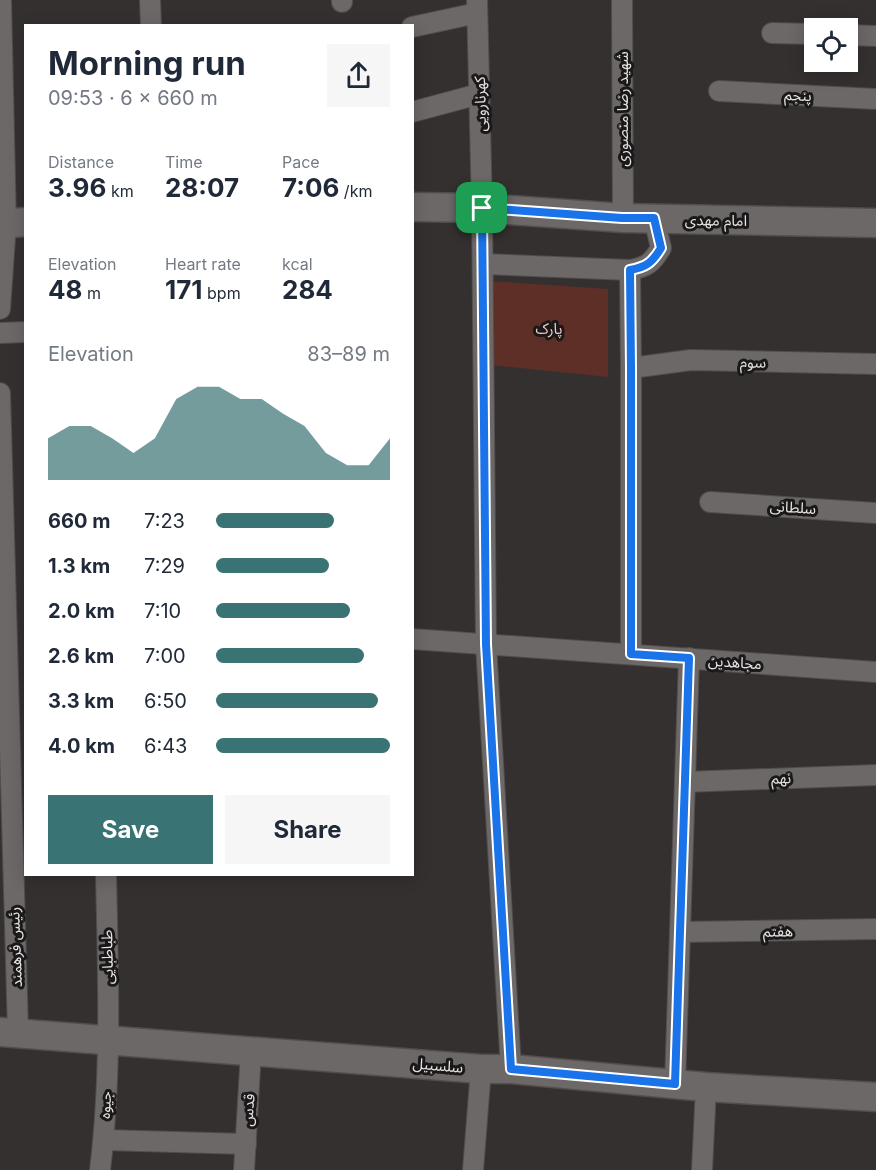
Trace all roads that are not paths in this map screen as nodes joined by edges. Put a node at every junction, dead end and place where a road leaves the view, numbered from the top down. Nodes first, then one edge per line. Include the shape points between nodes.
1 (1, 0) edge
2 (150, 0) edge
3 (622, 0) edge
4 (477, 7) edge
5 (151, 24) edge
6 (414, 26) edge
7 (772, 33) dead end
8 (804, 34) edge
9 (858, 36) edge
10 (876, 36) edge
11 (719, 91) dead end
12 (479, 94) junction
13 (876, 99) edge
14 (414, 111) edge
15 (414, 207) edge
16 (482, 208) junction
17 (622, 218) junction
18 (654, 218) junction
19 (10, 223) edge
20 (876, 223) edge
21 (483, 264) junction
22 (630, 270) junction
23 (0, 309) edge
24 (24, 332) edge
25 (0, 333) edge
26 (876, 364) edge
27 (631, 368) junction
28 (0, 393) edge
29 (710, 502) dead end
30 (876, 513) edge
31 (414, 639) edge
32 (486, 644) junction
33 (631, 654) junction
34 (689, 658) junction
35 (876, 672) edge
36 (876, 775) edge
37 (685, 782) junction
38 (106, 876) edge
39 (876, 929) edge
40 (680, 932) junction
41 (9, 1032) edge
42 (109, 1039) junction
43 (251, 1051) junction
44 (481, 1069) junction
45 (511, 1069) junction
46 (675, 1084) junction
47 (706, 1087) junction
48 (876, 1097) edge
49 (104, 1140) junction
50 (246, 1144) junction
51 (100, 1170) edge
52 (244, 1170) edge
53 (473, 1170) edge
54 (702, 1170) edge

1 - 19 street
2 - 5 street
3 - 17 street, شهید رضا منصوری
4 - 6 street
4 - 12 street, کهرنارویی
7 - 8 street
9 - 10 street
11 - 13 street, پنجم
12 - 14 street
12 - 16 street, کهرنارویی
15 - 16 street, امام مهدی
16 - 17 street, امام مهدی
16 - 21 street, کهرنارویی
17 - 18 street, امام مهدی
18 - 20 street, امام مهدی
18 - 22 street via 661,248 655,259
19 - 23 street
21 - 22 street
21 - 32 street, کهرنارویی
22 - 27 street
24 - 25 street
26 - 27 street, سوم via 691,360
27 - 33 street
28 - 41 street, رئیس فرهمند
29 - 30 street, سلطانی
31 - 32 street, مجاهدین
32 - 33 street, مجاهدین
32 - 45 street, کهرنارویی
33 - 34 street, مجاهدین
34 - 35 street, مجاهدین
34 - 37 street
36 - 37 street, نهم
37 - 40 street
38 - 42 street, طباطبایی
39 - 40 street, هفتم
40 - 46 street
41 - 42 street, سلسبیل
42 - 43 street, سلسبیل
42 - 49 street, جیوه
43 - 44 street, سلسبیل
43 - 50 street, قدس
44 - 45 street, سلسبیل
44 - 53 street
45 - 46 street, سلسبیل
46 - 47 street, سلسبیل
47 - 48 street, سلسبیل
47 - 54 street
49 - 50 street
49 - 51 street, جیوه
50 - 52 street, قدس

